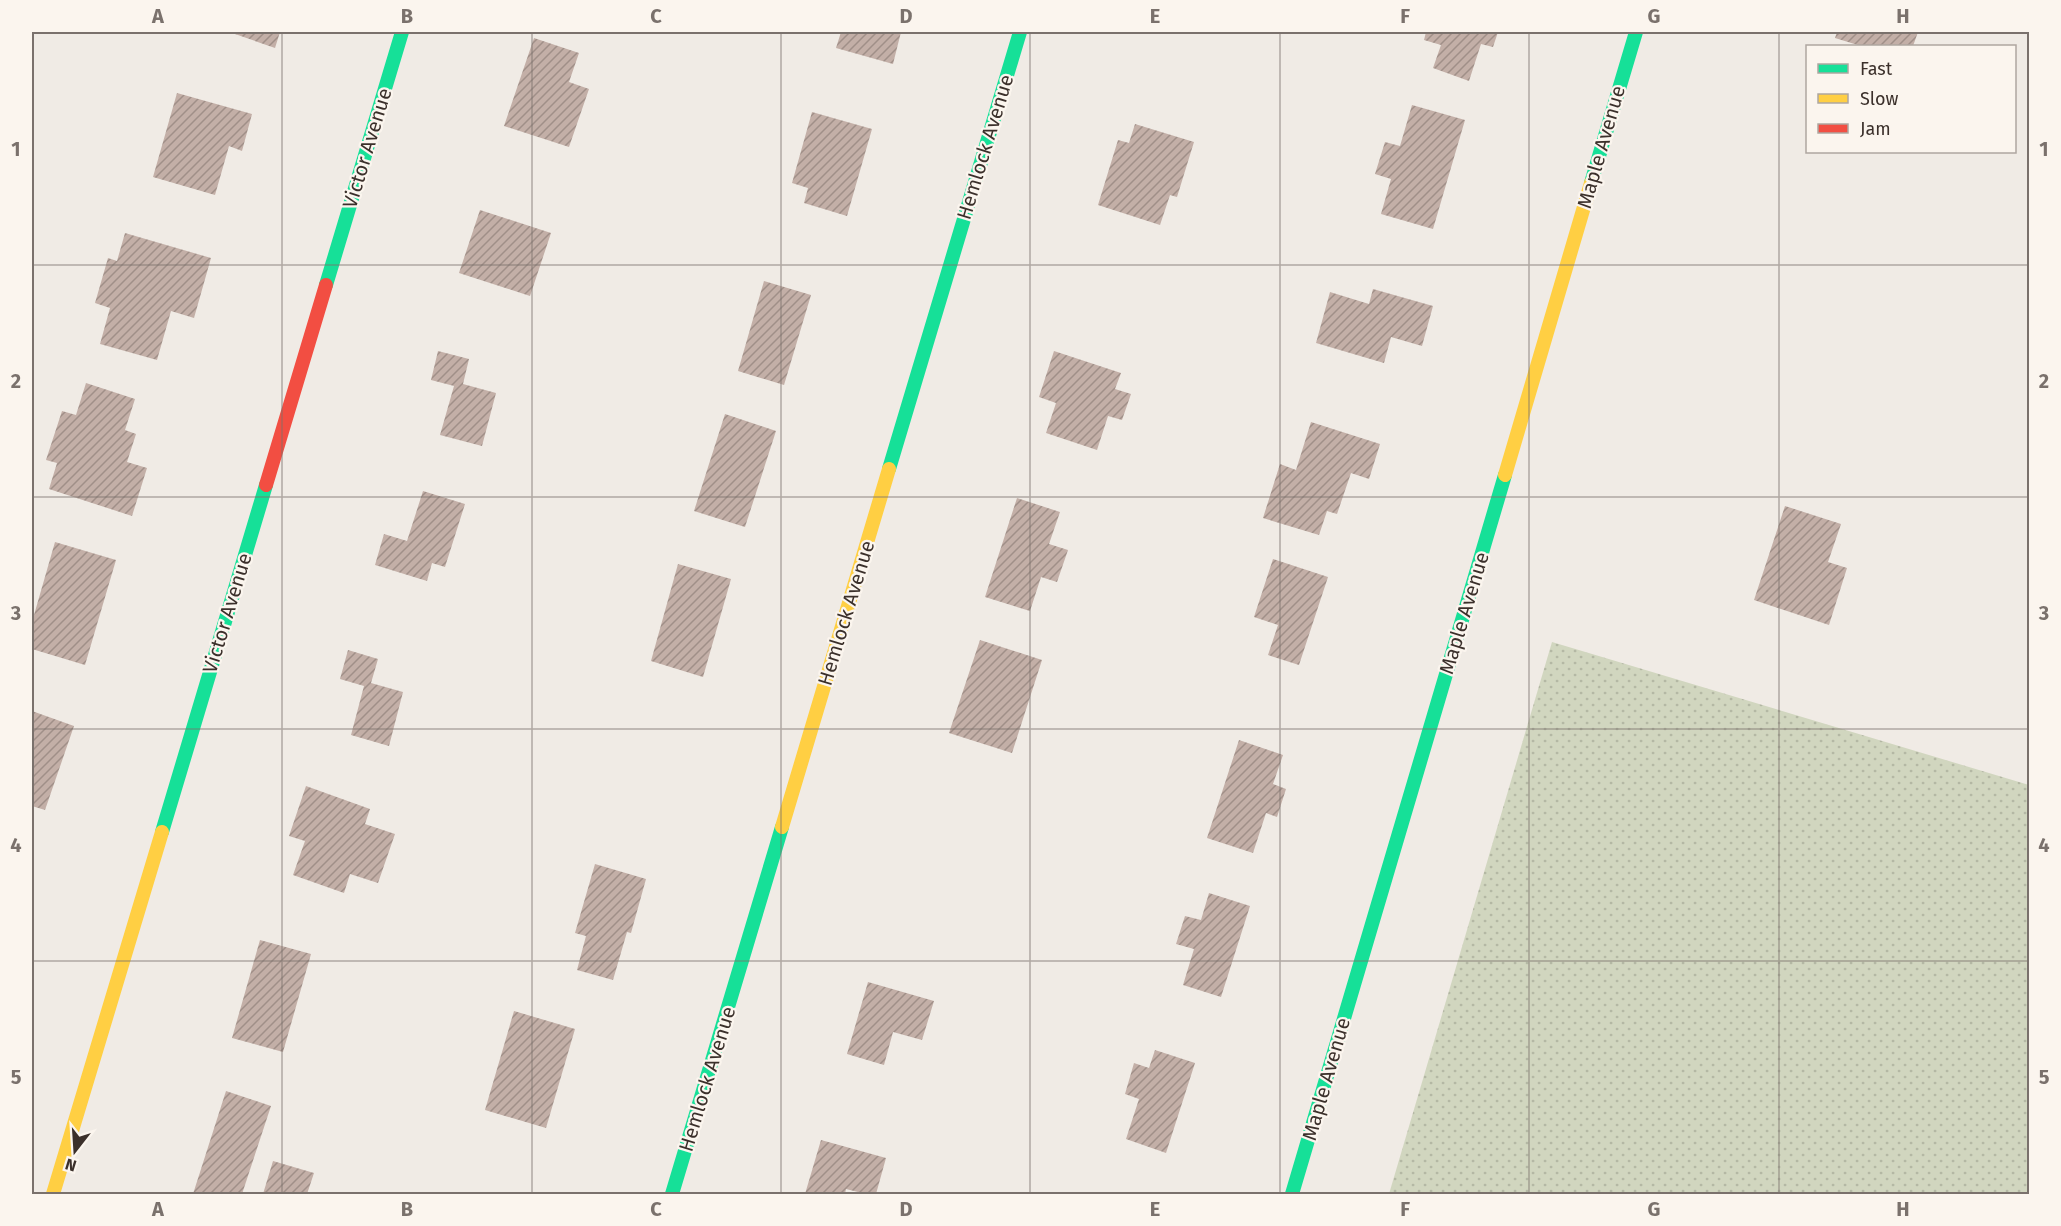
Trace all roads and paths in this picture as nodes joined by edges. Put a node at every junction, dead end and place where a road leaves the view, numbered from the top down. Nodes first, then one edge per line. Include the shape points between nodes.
1 (402, 32) edge
2 (1020, 32) edge
3 (1636, 32) edge
4 (52, 1194) edge
5 (672, 1194) edge
6 (1292, 1194) edge

1 - 4 street, Victor Avenue
2 - 5 street, Hemlock Avenue
3 - 6 street, Maple Avenue

